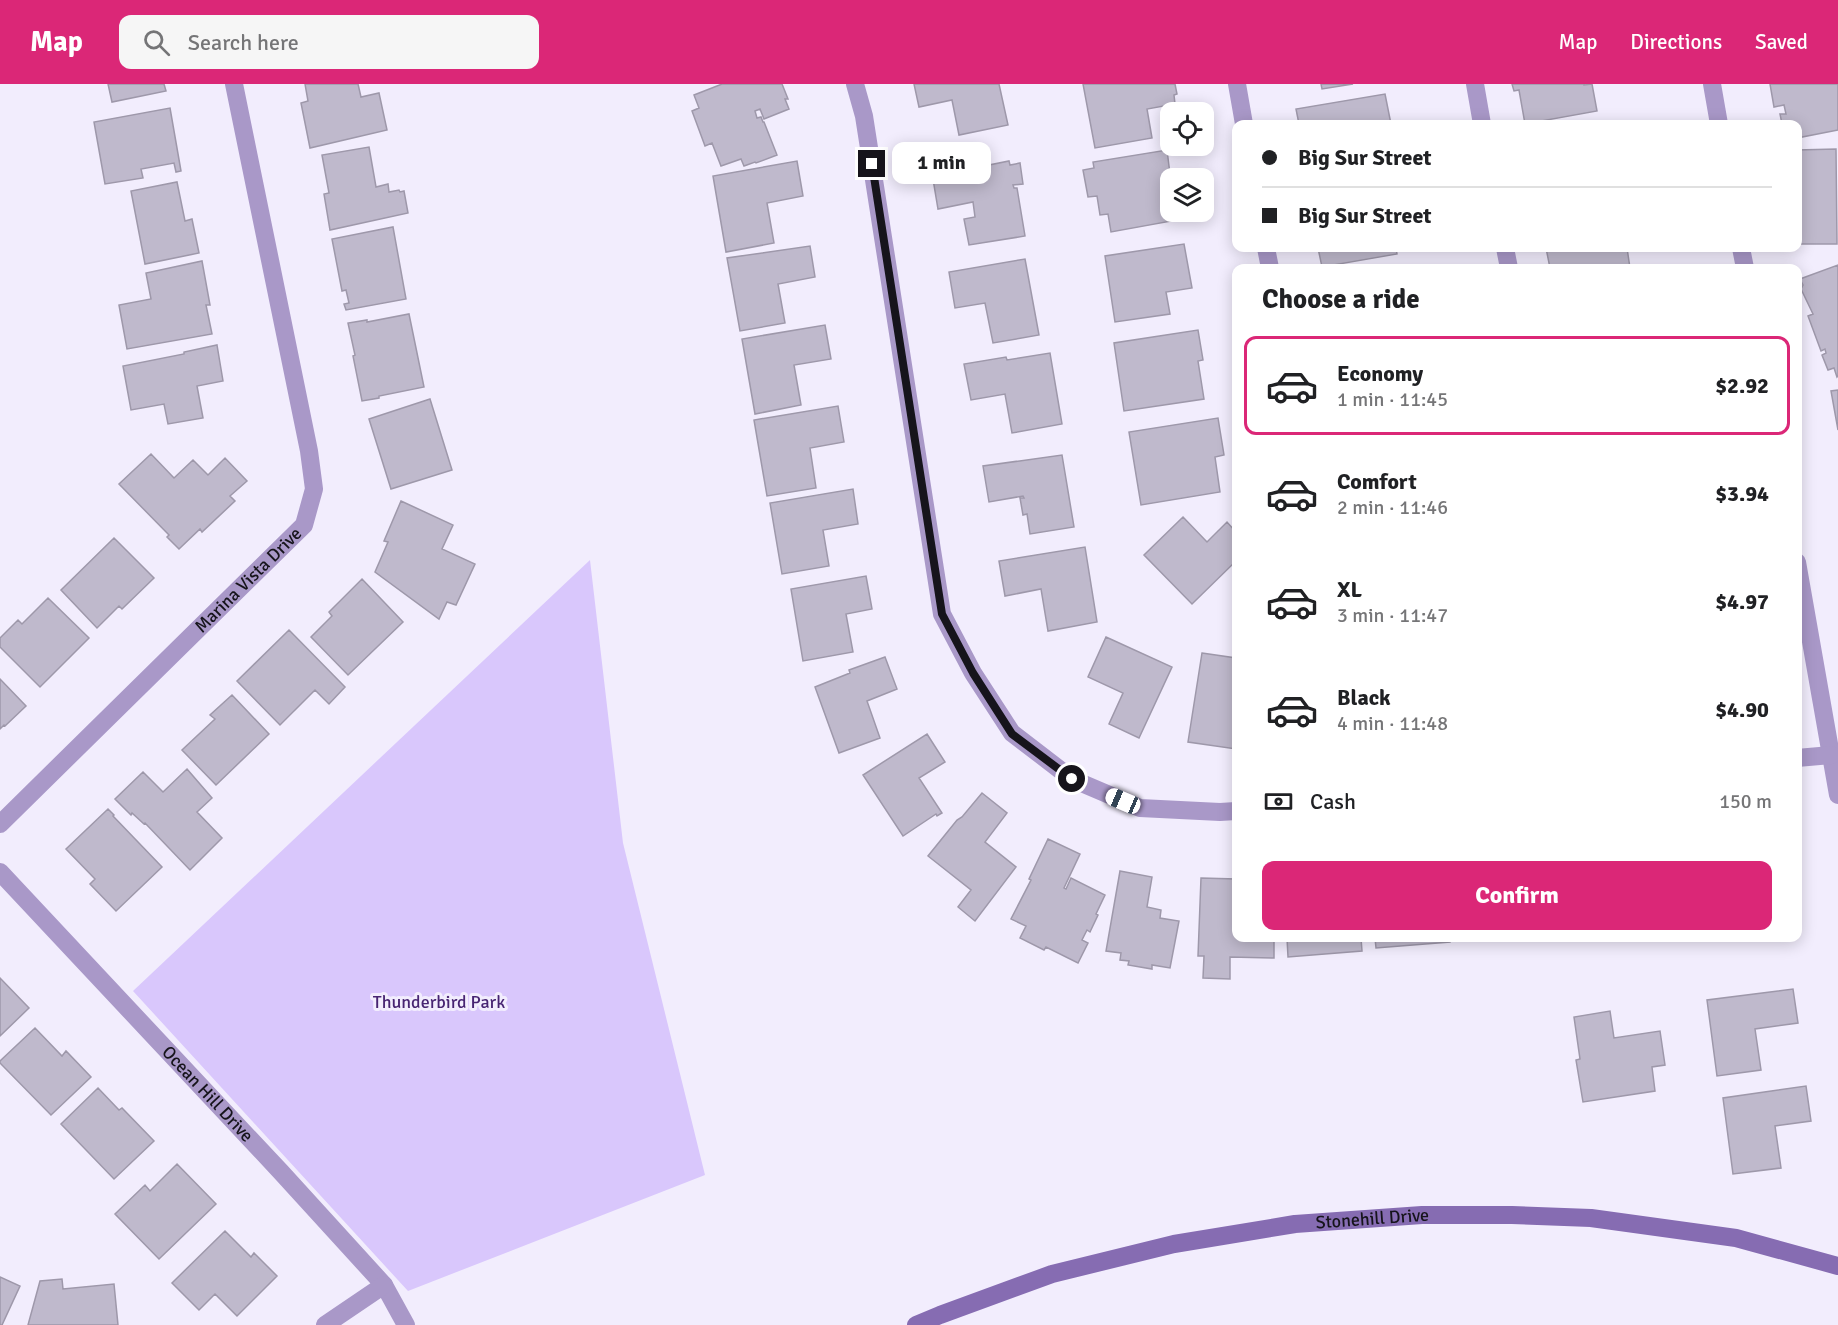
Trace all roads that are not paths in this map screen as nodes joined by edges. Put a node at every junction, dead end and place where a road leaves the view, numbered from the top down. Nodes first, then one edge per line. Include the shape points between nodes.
1 (234, 84) edge
2 (855, 84) edge
3 (1237, 84) edge
4 (1475, 84) edge
5 (1712, 84) edge
6 (1243, 120) edge
7 (1481, 120) edge
8 (1718, 120) edge
9 (1802, 590) edge
10 (1831, 755) junction
11 (1802, 758) edge
12 (1838, 795) edge
13 (1232, 811) edge
14 (0, 824) edge
15 (0, 872) edge
16 (1838, 1266) edge
17 (384, 1285) junction
18 (325, 1325) edge
19 (406, 1325) edge
20 (916, 1325) edge

1 - 14 street, Marina Vista Drive via 309,451 314,489 304,525
2 - 13 street via 866,128 942,614 1012,734 1072,779 1140,808
3 - 6 street
4 - 7 street
5 - 8 street
9 - 10 street
10 - 11 street
10 - 12 street
15 - 17 street, Ocean Hill Drive
16 - 20 main road, Stonehill Drive via 1736,1238 1591,1218 1422,1215 1295,1224 1174,1244 1052,1274
17 - 18 street
17 - 19 street, Ocean Hill Drive

